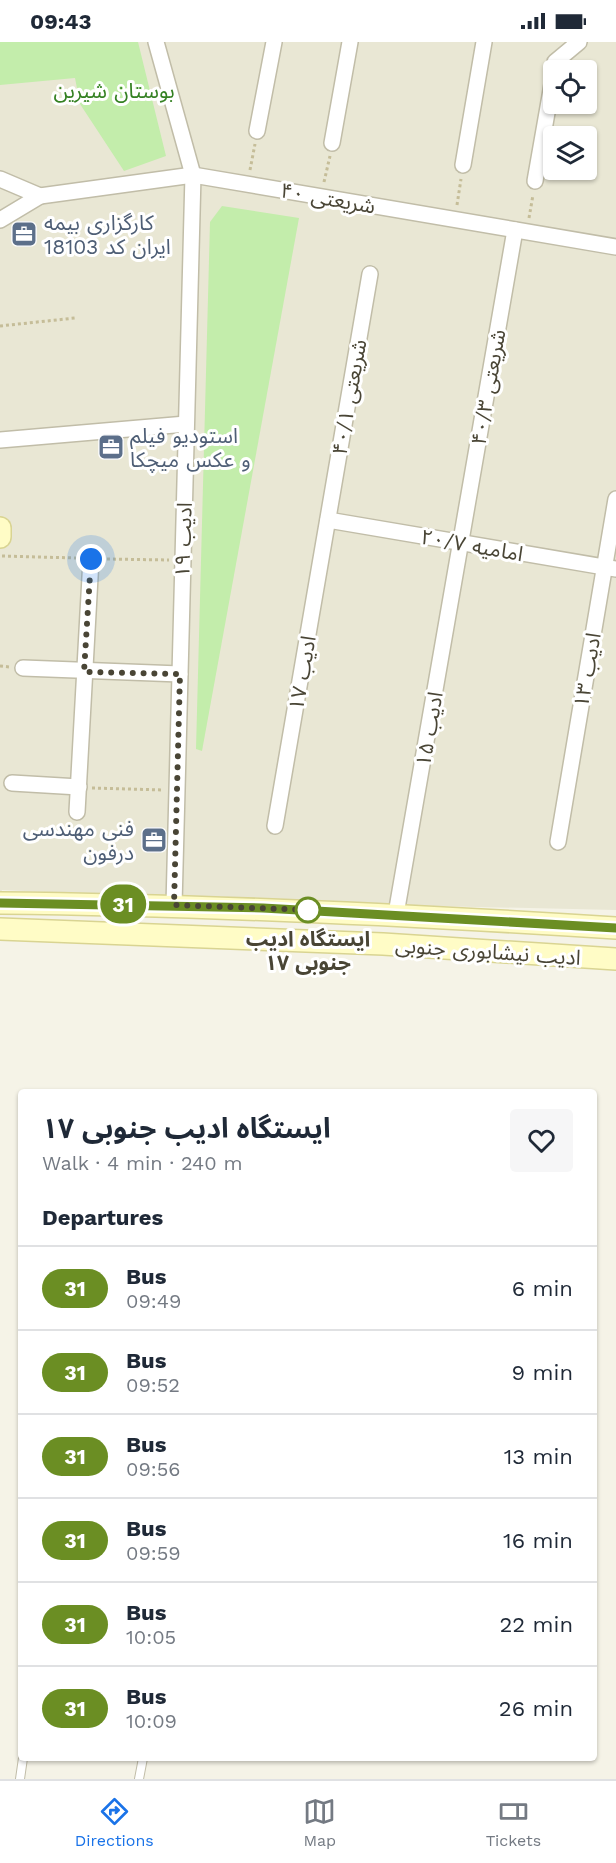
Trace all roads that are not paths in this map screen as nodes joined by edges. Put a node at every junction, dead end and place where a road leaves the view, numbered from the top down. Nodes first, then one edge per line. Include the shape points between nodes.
1 (156, 42) edge
2 (274, 42) edge
3 (350, 42) edge
4 (484, 42) edge
5 (579, 42) edge
6 (557, 60) edge
7 (547, 114) edge
8 (257, 131) road end
9 (332, 142) road end
10 (463, 165) road end
11 (193, 175) junction
12 (0, 179) edge
13 (535, 182) road end
14 (40, 196) junction
15 (0, 220) edge
16 (521, 231) junction
17 (616, 248) edge
18 (370, 274) dead end
19 (186, 424) junction
20 (0, 440) edge
21 (616, 499) edge
22 (328, 520) junction
23 (0, 528) edge
24 (0, 537) edge
25 (462, 543) junction
26 (91, 559) dead end
27 (610, 568) edge
28 (23, 668) dead end
29 (84, 672) junction
30 (180, 674) junction
31 (12, 783) dead end
32 (79, 787) junction
33 (77, 812) dead end
34 (275, 826) dead end
35 (558, 842) dead end
36 (0, 903) edge
37 (174, 905) junction
38 (396, 914) junction
39 (616, 928) edge
40 (0, 929) edge
41 (616, 959) edge
42 (23, 1761) edge
43 (142, 1761) edge
44 (20, 1779) edge
45 (139, 1779) edge

1 - 11 street, ادیب ۱۹
2 - 8 street
3 - 9 street
4 - 10 street
5 - 6 street
7 - 13 street
11 - 14 street, شریعتی ۴۰
11 - 16 street, شریعتی ۴۰
11 - 19 street, ادیب ۱۹
12 - 14 street
14 - 15 street, شریعتی ۴۰
16 - 17 street, شریعتی ۴۰
16 - 25 street, شریعتی ۴۰/۳
18 - 22 street, شریعتی ۴۰/۱
19 - 20 street
19 - 30 street, ادیب ۱۹
21 - 27 street, ادیب ۱۳
22 - 25 street, امامیه ۲۰/۷
22 - 34 street, ادیب ۱۷
23 - 24 main road
25 - 27 street, امامیه ۲۰/۷
25 - 38 street, ادیب ۱۵
26 - 29 street
27 - 35 street, ادیب ۱۳
28 - 29 street
29 - 30 street
29 - 32 street
30 - 37 street, ادیب ۱۹
31 - 32 street
32 - 33 street
36 - 37 main road, ادیب نیشابوری جنوبی
37 - 38 main road, ادیب نیشابوری جنوبی
38 - 39 main road, ادیب نیشابوری جنوبی
40 - 41 main road, ادیب نیشابوری جنوبی via 383,944
42 - 44 lane
43 - 45 lane

